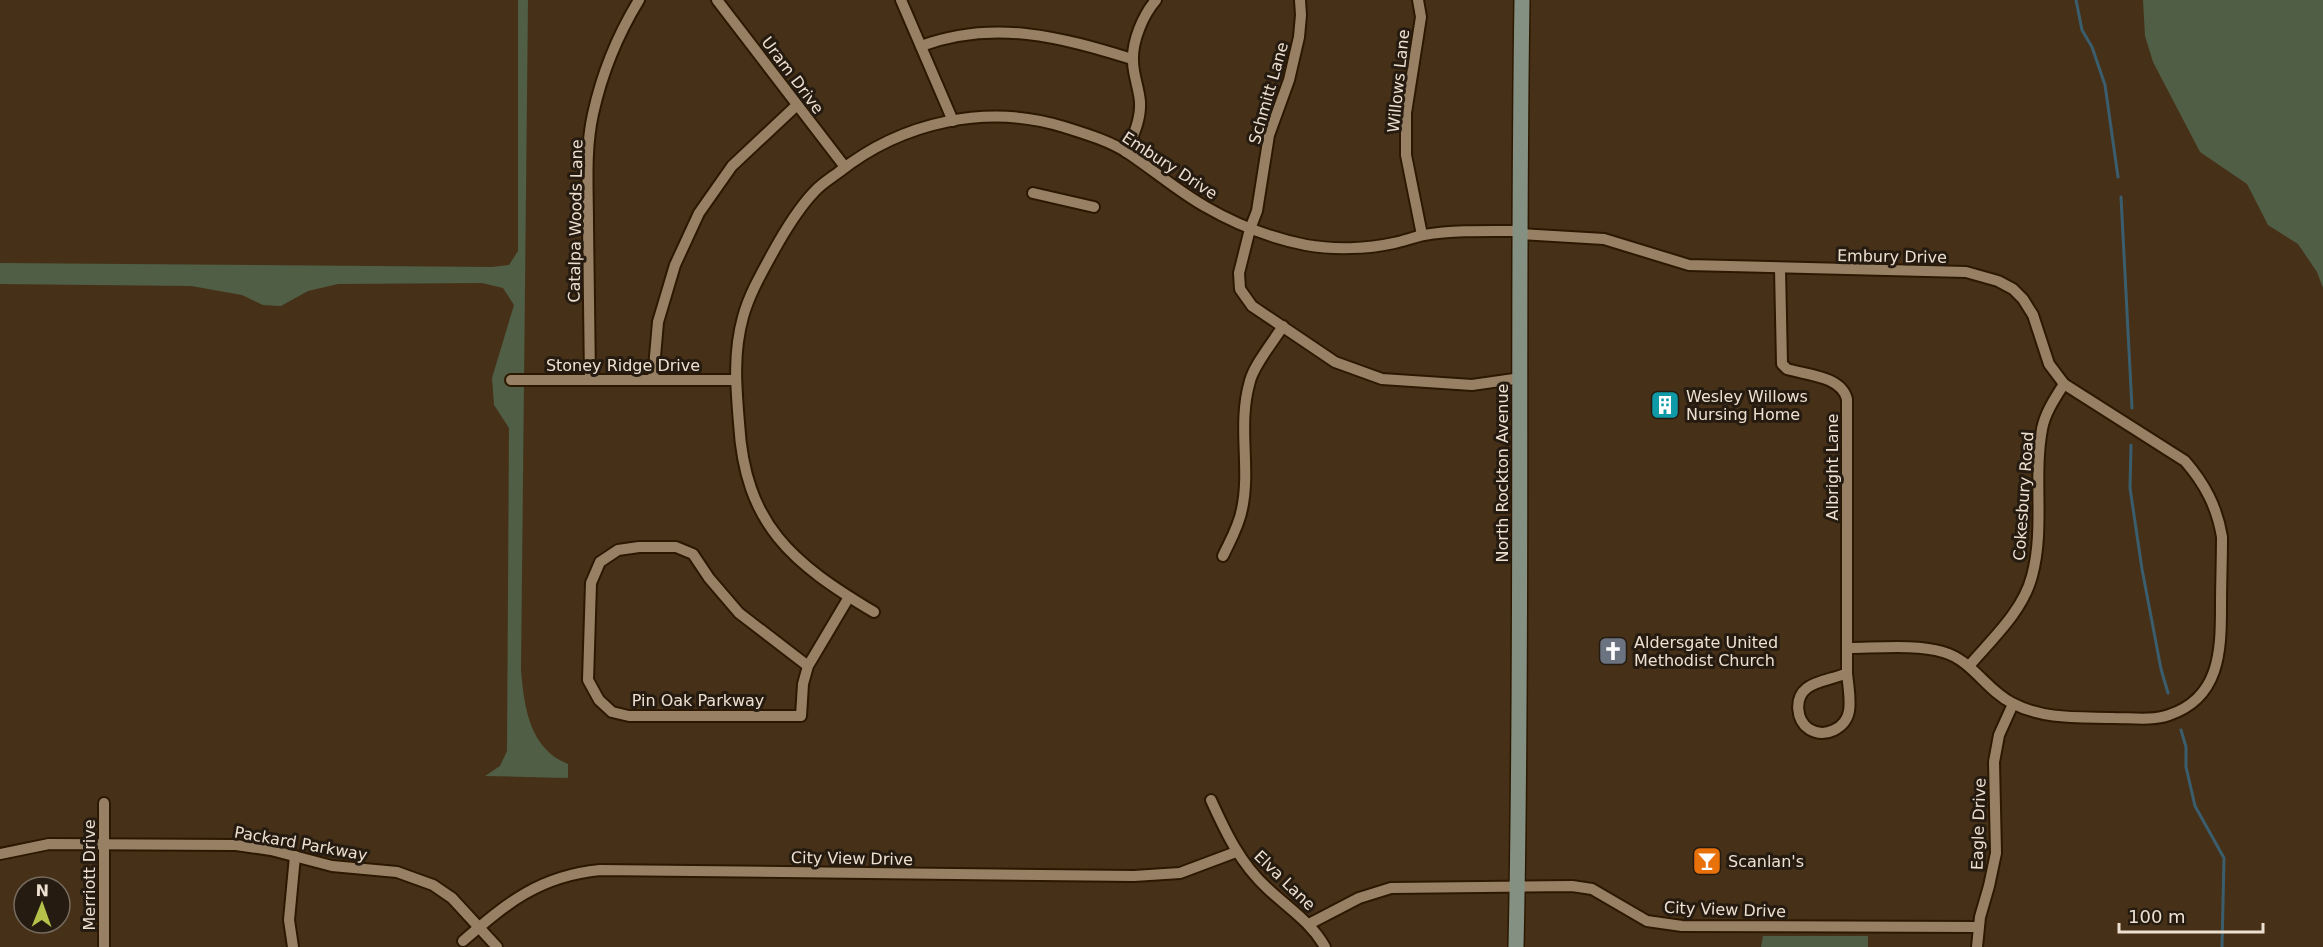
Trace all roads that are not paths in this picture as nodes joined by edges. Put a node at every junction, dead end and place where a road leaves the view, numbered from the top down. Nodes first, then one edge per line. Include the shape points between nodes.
1 (639, 0) edge
2 (717, 0) edge
3 (901, 0) edge
4 (1156, 0) edge
5 (1300, 0) edge
6 (1418, 0) edge
7 (1522, 0) edge
8 (921, 46) junction
9 (1132, 59) junction
10 (797, 105) junction
11 (953, 121) junction
12 (1126, 152) junction
13 (845, 167) junction
14 (1033, 193) dead end
15 (1094, 207) dead end
16 (1250, 229) junction
17 (1519, 232) junction
18 (1422, 235) junction
19 (1780, 269) junction
20 (1283, 326) junction
21 (1521, 378) junction
22 (653, 379) junction
23 (512, 380) dead end
24 (590, 380) junction
25 (735, 380) junction
26 (2064, 384) junction
27 (1223, 556) dead end
28 (849, 597) junction
29 (874, 612) dead end
30 (1848, 648) junction
31 (808, 666) junction
32 (1969, 666) junction
33 (1846, 673) junction
34 (2013, 704) junction
35 (1211, 800) dead end
36 (104, 803) dead end
37 (104, 845) junction
38 (1236, 852) junction
39 (0, 854) edge
40 (295, 856) junction
41 (1517, 888) junction
42 (1309, 924) junction
43 (480, 927) junction
44 (1978, 927) junction
45 (464, 941) dead end
46 (104, 947) edge
47 (292, 947) edge
48 (497, 947) edge
49 (1325, 947) edge
50 (1516, 947) edge
51 (1977, 947) edge

1 - 24 street, Catalpa Woods Lane via 620,32 592,116 588,153
2 - 10 street, Uram Drive
3 - 8 street
4 - 9 street via 1139,29
5 - 16 street, Schmitt Lane via 1298,45 1269,135 1257,211
6 - 18 street, Willows Lane via 1421,17 1406,113 1406,155
7 - 17 street, North Rockton Avenue
8 - 9 street via 944,38 1000,32 1047,35
8 - 11 street
9 - 12 street via 1140,104 1138,124
10 - 13 street, Uram Drive
10 - 22 street via 732,166 699,213 675,265 658,322
11 - 12 street, Embury Drive via 1010,117 1032,120 1063,127
11 - 13 street, Embury Drive via 897,136
12 - 16 street, Embury Drive via 1206,207
13 - 25 street, Embury Drive via 815,190 797,212 763,270 743,318
14 - 15 street
16 - 18 street, Embury Drive via 1308,245 1352,248 1391,244
16 - 20 street, Schmitt Lane via 1239,273 1240,289 1252,306
17 - 18 street, Embury Drive
17 - 19 street, Embury Drive via 1604,239 1689,266
17 - 21 street, North Rockton Avenue
19 - 26 street, Embury Drive via 1966,272 1998,281 2023,299 2033,315 2049,364
19 - 30 street, Albright Lane via 1782,364 1786,369 1834,382 1842,387 1847,399
20 - 21 street, Schmitt Lane via 1335,362 1382,379 1472,385
20 - 27 street via 1250,378 1243,411 1243,509
21 - 41 street, North Rockton Avenue
22 - 24 street, Stoney Ridge Drive
22 - 25 street, Stoney Ridge Drive
23 - 24 street, Stoney Ridge Drive
25 - 28 street, Embury Drive via 743,465 756,503 778,539 797,560
26 - 32 street, Cokesbury Road via 2042,427 2039,524 2032,576 2016,609
26 - 34 street, Embury Drive via 2185,461 2211,498 2222,537 2220,652 2212,679 2203,692 2182,710 2167,716 2053,717
28 - 29 street, Embury Drive
28 - 31 street
30 - 32 street via 1928,649
30 - 33 street, Albright Lane
31 - 31 street, Pin Oak Parkway via 801,716 629,716 612,712 588,680 591,583 600,562 618,550 639,547 676,547 693,554 739,613
32 - 34 street
33 - 33 street, Albright Lane via 1850,703 1845,721 1830,732 1810,729 1800,716 1800,696 1807,688
34 - 44 street, Eagle Drive via 1996,746 1994,866
35 - 38 street, Elva Lane
36 - 37 street, Merriott Drive
37 - 39 street, Packard Parkway via 49,844
37 - 40 street, Packard Parkway via 236,845
37 - 46 street, Merriott Drive
38 - 42 street, Elva Lane via 1266,887
38 - 43 street, City View Drive via 1180,873 1134,876 600,870 537,886 509,902
40 - 43 street, Packard Parkway via 332,867 397,872 418,879 452,898
40 - 47 street via 289,920
41 - 42 street, City View Drive via 1391,888 1359,898
41 - 44 street, City View Drive via 1592,889 1647,921 1682,926
41 - 50 street, North Rockton Avenue
42 - 49 street, Elva Lane
43 - 45 street, City View Drive
43 - 48 street, Packard Parkway
44 - 51 street, Eagle Drive

